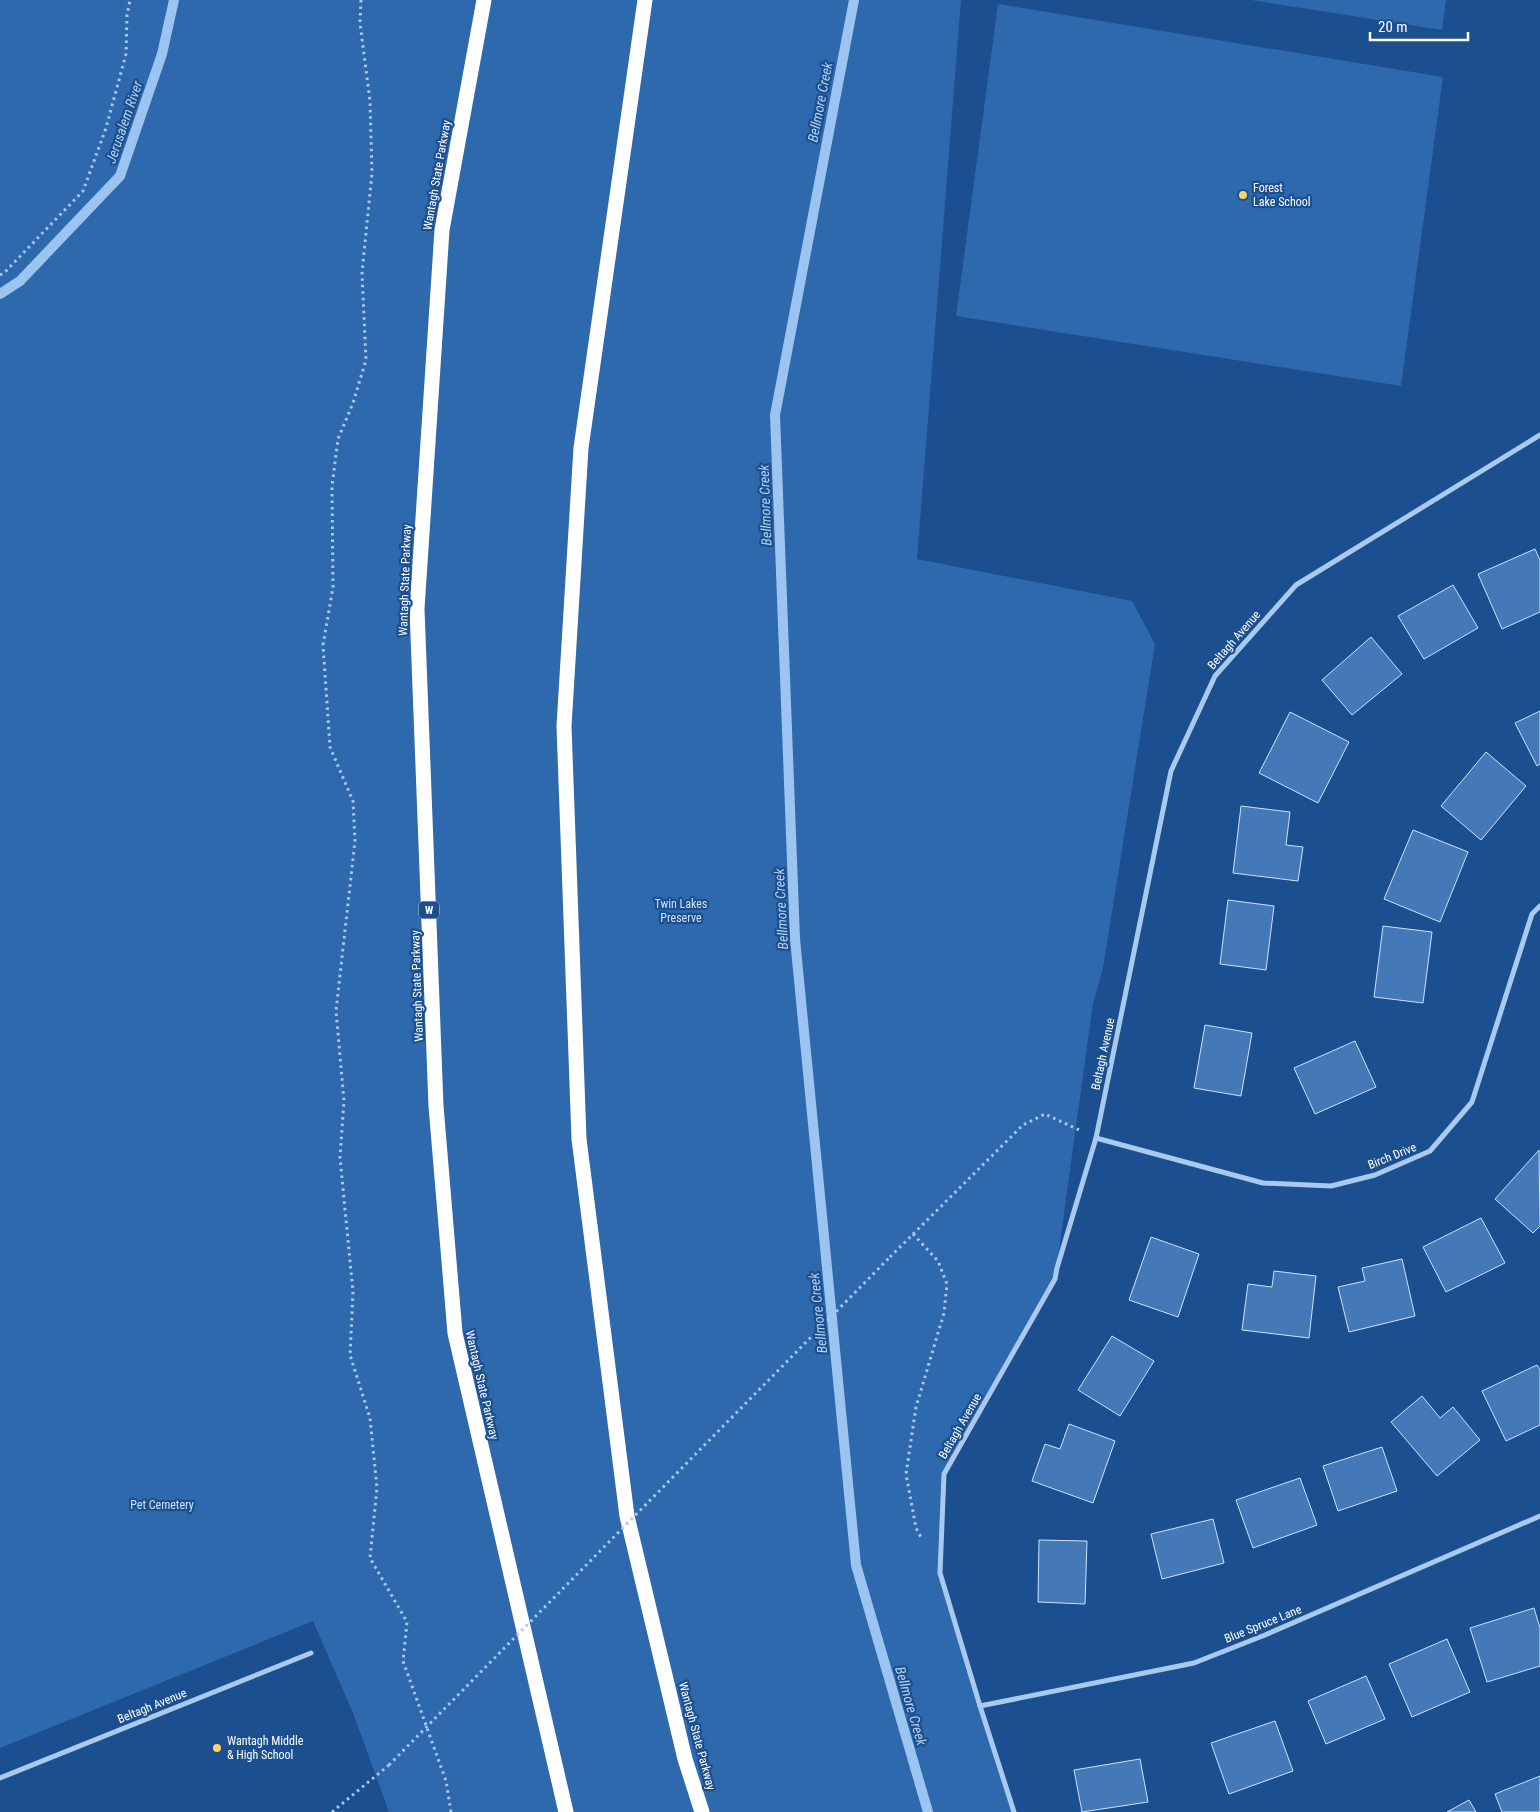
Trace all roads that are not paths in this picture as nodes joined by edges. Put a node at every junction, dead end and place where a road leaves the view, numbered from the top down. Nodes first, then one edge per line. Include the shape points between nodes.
1 (484, 0) edge
2 (645, 0) edge
3 (1540, 435) edge
4 (1540, 906) edge
5 (1096, 1138) junction
6 (1540, 1516) edge
7 (311, 1653) dead end
8 (980, 1706) junction
9 (0, 1778) edge
10 (566, 1812) edge
11 (702, 1812) edge
12 (1014, 1812) edge

1 - 10 highway, Wantagh State Parkway / W via 442,230 417,609 436,1106 455,1333
2 - 11 highway, Wantagh State Parkway via 581,448 564,726 578,1139 627,1516 685,1759
3 - 5 street, Beltagh Avenue via 1296,584 1215,676 1171,771
4 - 5 street, Birch Drive via 1532,914 1472,1102 1430,1151 1375,1175 1331,1186 1264,1183
5 - 8 street, Beltagh Avenue via 1055,1279 944,1474 940,1573
6 - 8 street, Blue Spruce Lane via 1194,1663
7 - 9 street, Beltagh Avenue
8 - 12 street, Beltagh Avenue

